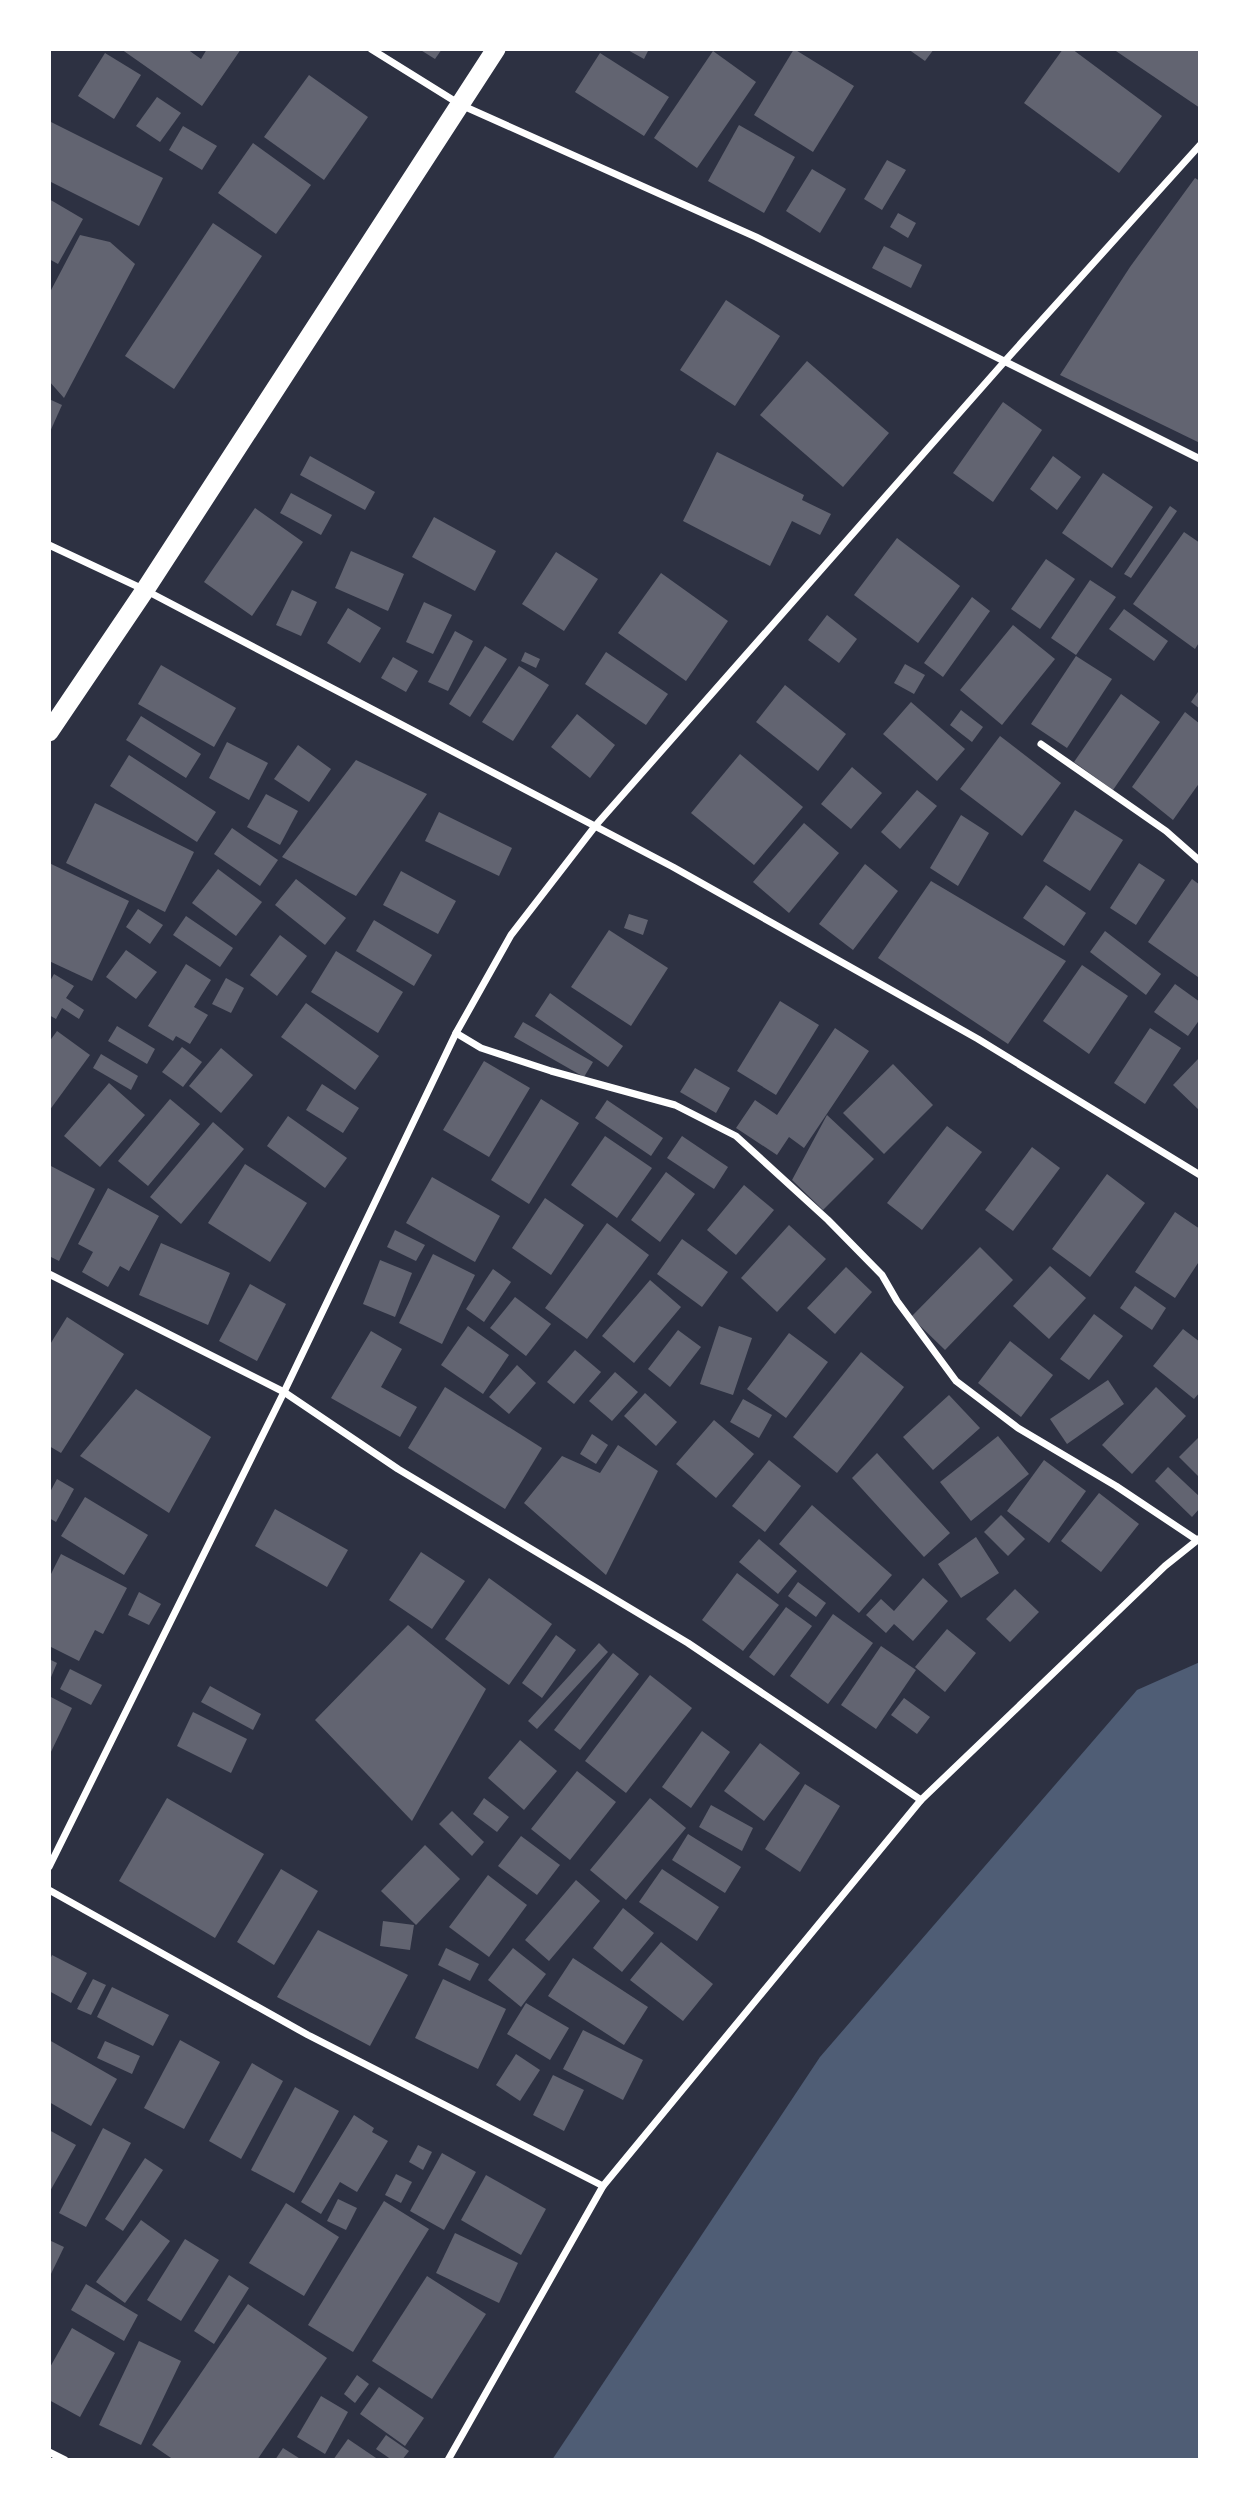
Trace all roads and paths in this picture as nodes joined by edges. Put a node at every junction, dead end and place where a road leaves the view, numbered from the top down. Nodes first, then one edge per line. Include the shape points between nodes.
1 (371, 49) edge
2 (496, 49) edge
3 (461, 105) junction
4 (1200, 145) edge
5 (1005, 361) junction
6 (1200, 458) edge
7 (49, 545) edge
8 (145, 590) junction
9 (49, 732) edge
10 (1041, 744) dead end
11 (596, 825) junction
12 (1200, 861) edge
13 (456, 1033) junction
14 (1200, 1175) edge
15 (49, 1274) edge
16 (284, 1392) junction
17 (1198, 1539) edge
18 (921, 1800) junction
19 (49, 1867) edge
20 (49, 1890) edge
21 (603, 2186) junction
22 (49, 2452) edge
23 (65, 2460) edge
24 (448, 2460) edge

1 - 3 street
2 - 3 highway
3 - 5 street via 756,237
3 - 8 highway
4 - 5 street
5 - 6 street
5 - 11 street
7 - 8 street
8 - 9 highway
8 - 11 street
10 - 12 street via 1166,831
11 - 13 street via 511,935
11 - 14 street via 978,1039
13 - 16 street
13 - 17 street via 481,1048 675,1105 736,1136 882,1275 956,1381 1018,1428
15 - 16 street
16 - 18 street via 398,1469 688,1643
16 - 19 street
17 - 18 street
18 - 21 street
20 - 21 street via 308,2035
21 - 24 street
22 - 23 street

